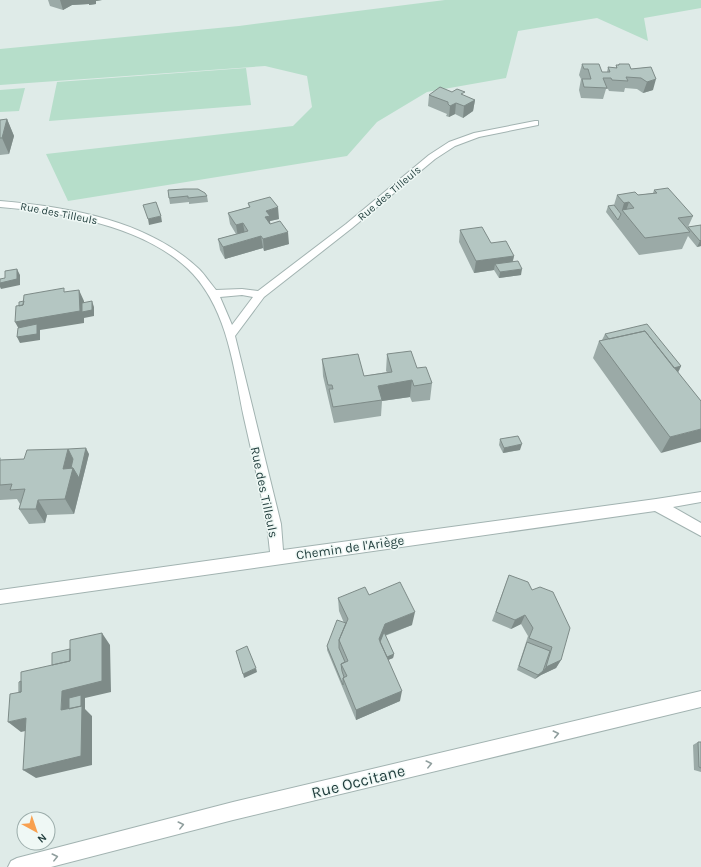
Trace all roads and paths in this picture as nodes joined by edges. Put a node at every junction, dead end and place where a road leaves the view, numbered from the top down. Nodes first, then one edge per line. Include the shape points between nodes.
1 (535, 123) dead end
2 (0, 204) edge
3 (213, 294) junction
4 (260, 295) junction
5 (231, 334) junction
6 (701, 497) edge
7 (656, 505) junction
8 (701, 530) edge
9 (277, 556) junction
10 (0, 596) edge
11 (701, 700) edge
12 (17, 867) edge

1 - 4 street, Rue des Tilleuls via 477,135 452,144 432,157
2 - 3 street, Rue des Tilleuls via 70,213 122,227 161,245 189,266
3 - 4 street via 242,292
3 - 5 street, Rue des Tilleuls
4 - 5 street, Rue des Tilleuls
5 - 9 street, Rue des Tilleuls via 274,524
6 - 7 street, Chemin de l'Ariège
7 - 8 street
7 - 9 street, Chemin de l'Ariège
9 - 10 street, Chemin de l'Ariège
12 -> 11 street, Rue Occitane via 240,810

